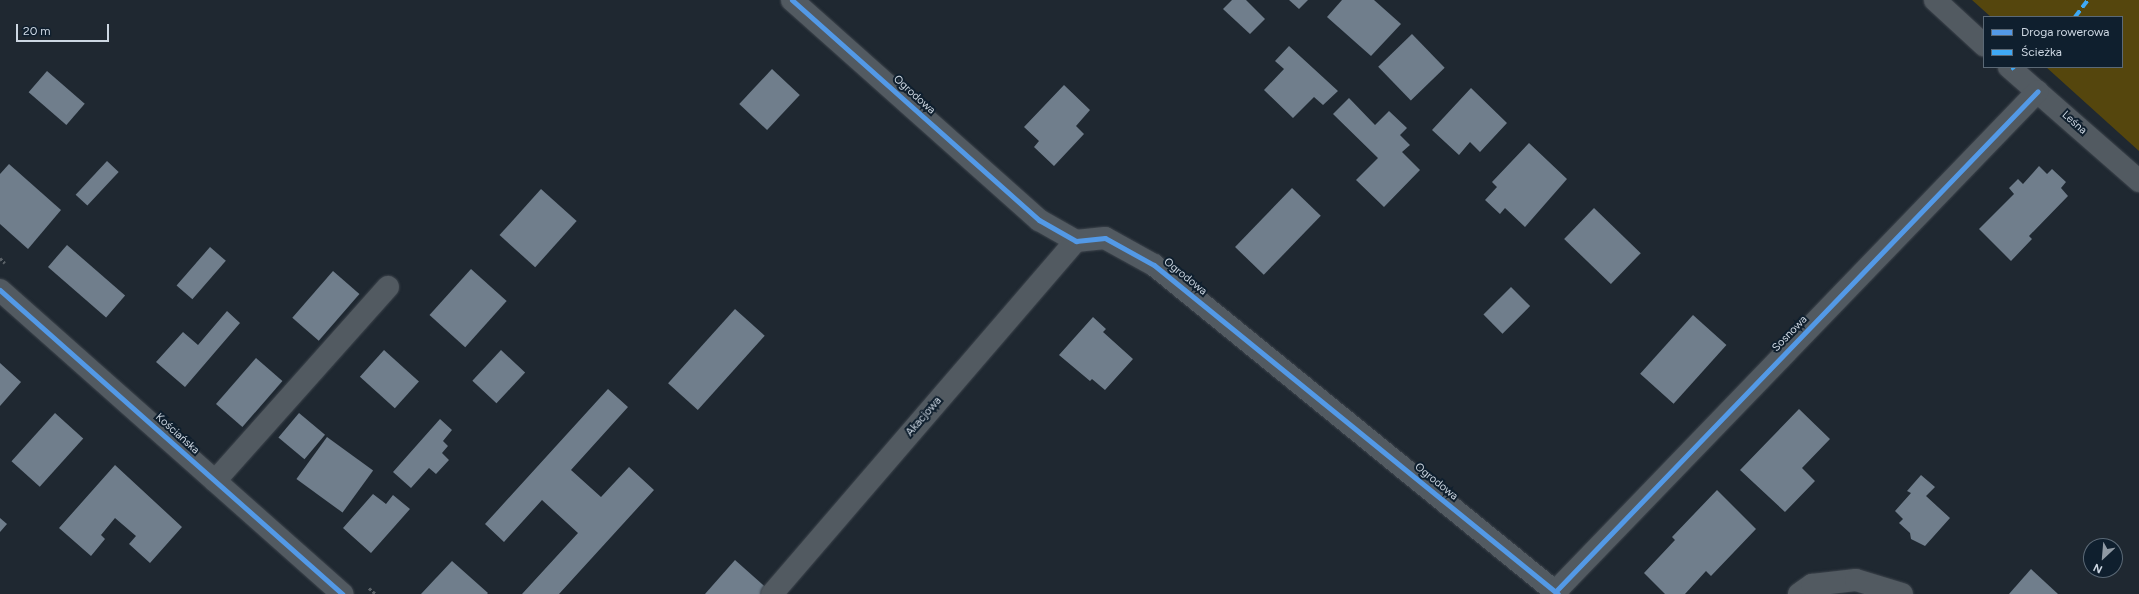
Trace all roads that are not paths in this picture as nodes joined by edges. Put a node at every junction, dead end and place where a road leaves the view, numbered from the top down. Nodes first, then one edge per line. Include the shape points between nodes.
1 (792, 0) edge
2 (1935, 0) edge
3 (1983, 43) edge
4 (2010, 68) edge
5 (2038, 91) junction
6 (2139, 181) edge
7 (1076, 241) junction
8 (388, 287) dead end
9 (0, 290) edge
10 (215, 481) junction
11 (1557, 593) edge
12 (342, 594) edge
13 (772, 594) edge
14 (1799, 594) edge
15 (1902, 594) edge

1 - 7 street, Ogrodowa via 1039,220
2 - 3 street
4 - 5 street, Leśna
5 - 6 street, Leśna
5 - 11 street, Sosnowa
7 - 11 street, Ogrodowa via 1105,238 1154,264
7 - 13 street, Akacjowa
8 - 10 street
9 - 10 street, Kościańska
10 - 12 street, Kościańska
14 - 15 street via 1812,585 1856,580

